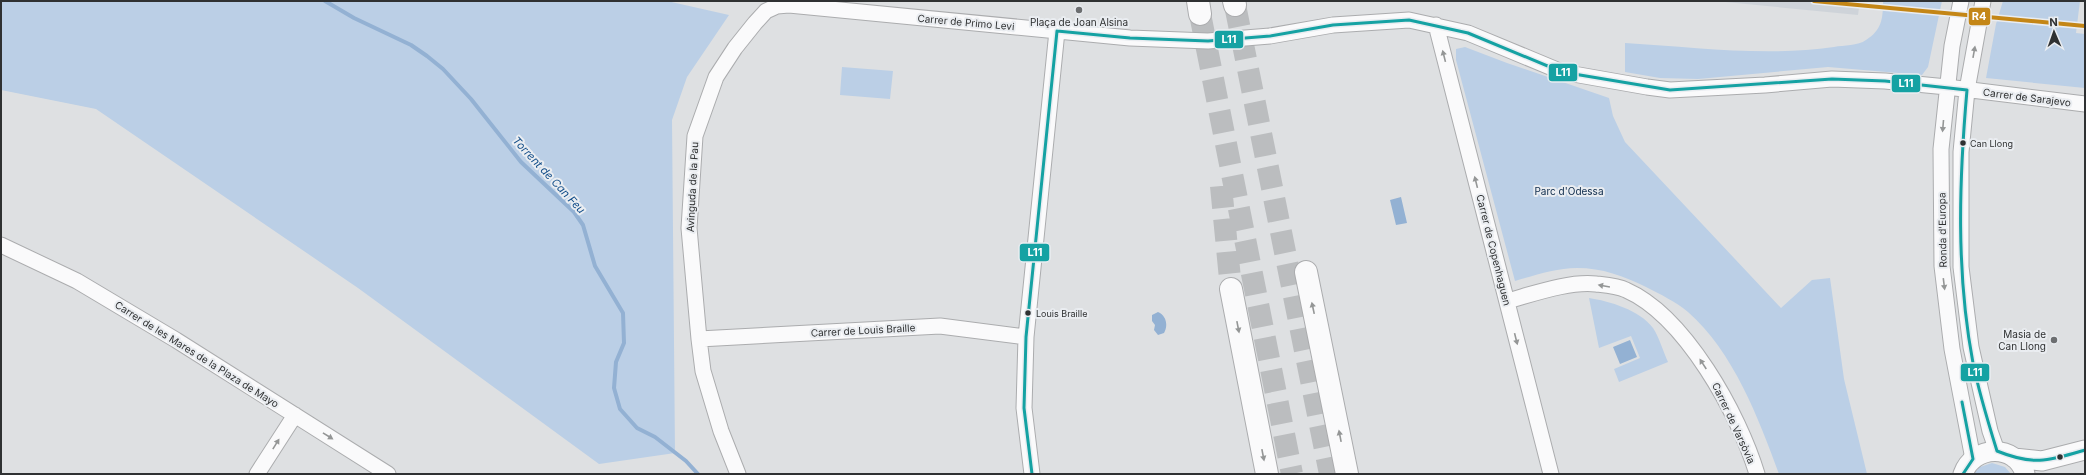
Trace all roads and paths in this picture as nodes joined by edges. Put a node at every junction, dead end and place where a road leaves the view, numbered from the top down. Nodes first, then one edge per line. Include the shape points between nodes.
1 (1961, 1) edge
2 (1984, 1) edge
3 (789, 6) joint
4 (1333, 25) joint
5 (1436, 25) junction
6 (1057, 31) junction
7 (1947, 87) junction
8 (1967, 90) junction
9 (2085, 104) edge
10 (1, 245) edge
11 (1306, 272) dead end
12 (1231, 289) tunnel mouth
13 (1507, 301) junction
14 (1026, 337) junction
15 (699, 339) junction
16 (295, 415) junction
17 (2085, 450) edge
18 (2005, 455) junction
19 (2085, 458) edge
20 (1968, 466) edge
21 (257, 474) edge
22 (388, 474) edge
23 (738, 474) edge
24 (1032, 474) edge
25 (1267, 474) edge
26 (1347, 474) edge
27 (1551, 474) edge
28 (1757, 474) edge
29 (2025, 474) edge
30 (2043, 474) edge

1 - 7 street, Ronda d'Europa
8 -> 2 street, Ronda d'Europa
3 - 6 street, Carrer de Primo Levi
3 - 15 street, Avinguda de la Pau via 777,6 765,12 735,48 716,77 695,136 689,228
4 - 5 street, Carrer de Sarajevo via 1409,20
4 - 6 street, Carrer de Primo Levi via 1270,36 1208,41 1130,38
5 - 7 street, Carrer de Sarajevo via 1468,33 1562,72 1647,87 1678,89 1765,85 1832,78
13 -> 5 street, Carrer de Copenhaguen
6 - 14 street
7 - 8 street, Carrer de Sarajevo
7 -> 20 street, Ronda d'Europa via 1941,149 1942,266
8 - 9 street, Carrer de Sarajevo
8 - 18 street, Ronda d'Europa via 1961,152 1961,267 1971,347 1990,431
10 - 16 street, Carrer de les Mares de la Plaza de Mayo via 77,281
26 -> 11 highway
12 -> 25 highway
13 -> 27 street, Carrer de Copenhaguen
28 -> 13 street, Carrer de Varsòvia via 1714,381 1686,339 1656,310 1626,290 1594,284 1562,287
14 - 15 street, Carrer de Louis Braille via 940,326
14 - 24 street via 1024,408
15 - 23 street, Avinguda de la Pau via 703,371 721,431
21 -> 16 street
16 -> 22 street, Carrer de les Mares de la Plaza de Mayo
17 - 18 main road via 2042,462
18 - 20 main road via 1986,452
18 - 29 main road via 2021,465
19 - 30 main road

